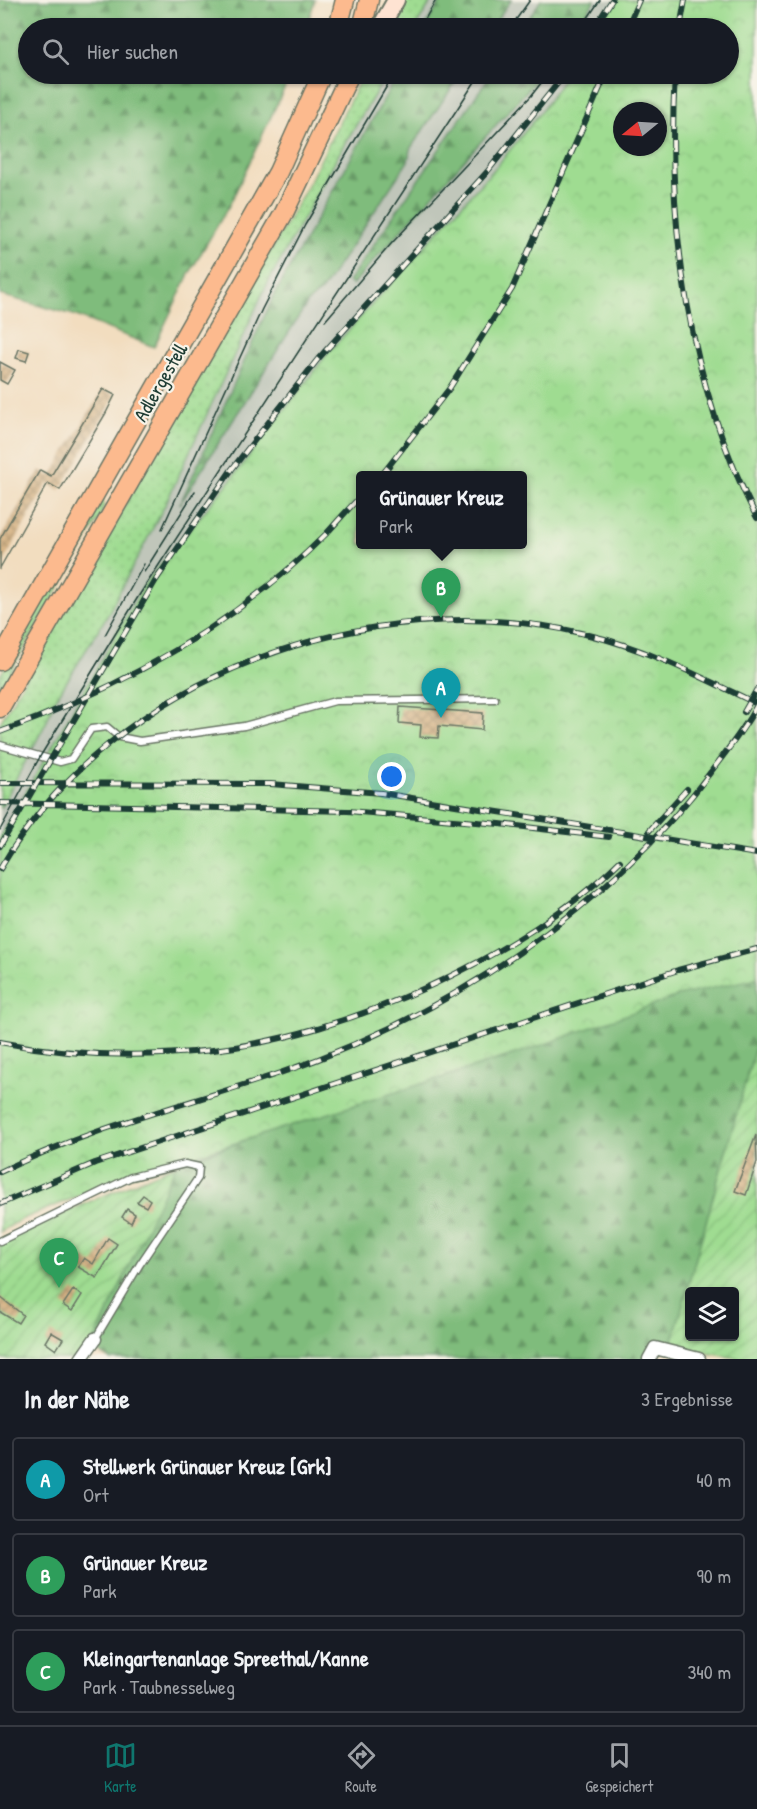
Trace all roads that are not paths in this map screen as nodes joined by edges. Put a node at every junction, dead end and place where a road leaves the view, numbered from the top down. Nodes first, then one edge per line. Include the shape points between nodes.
1 (345, 0) edge
2 (369, 0) edge
3 (396, 0) edge
4 (340, 18) edge
5 (364, 18) edge
6 (386, 18) edge
7 (318, 84) edge
8 (345, 84) edge
9 (141, 414) junction
10 (161, 425) junction
11 (0, 661) edge
12 (495, 699) dead end
13 (0, 708) edge
14 (0, 745) edge
15 (0, 1241) edge
16 (95, 1339) joint
17 (652, 1354) edge
18 (81, 1359) edge
19 (699, 1359) edge

1 - 4 main road
2 - 5 main road
3 - 6 main road
7 - 9 main road, Adlergestell via 278,172
8 - 10 main road, Adlergestell via 284,213
9 - 10 main road
9 - 11 main road, Adlergestell
10 - 13 main road, Adlergestell
12 - 14 lane via 335,701 244,726 140,741 119,737 107,727 92,729 71,759 60,762
15 - 16 lane via 131,1177 185,1164 199,1167 198,1178
16 - 18 street
17 - 19 street

